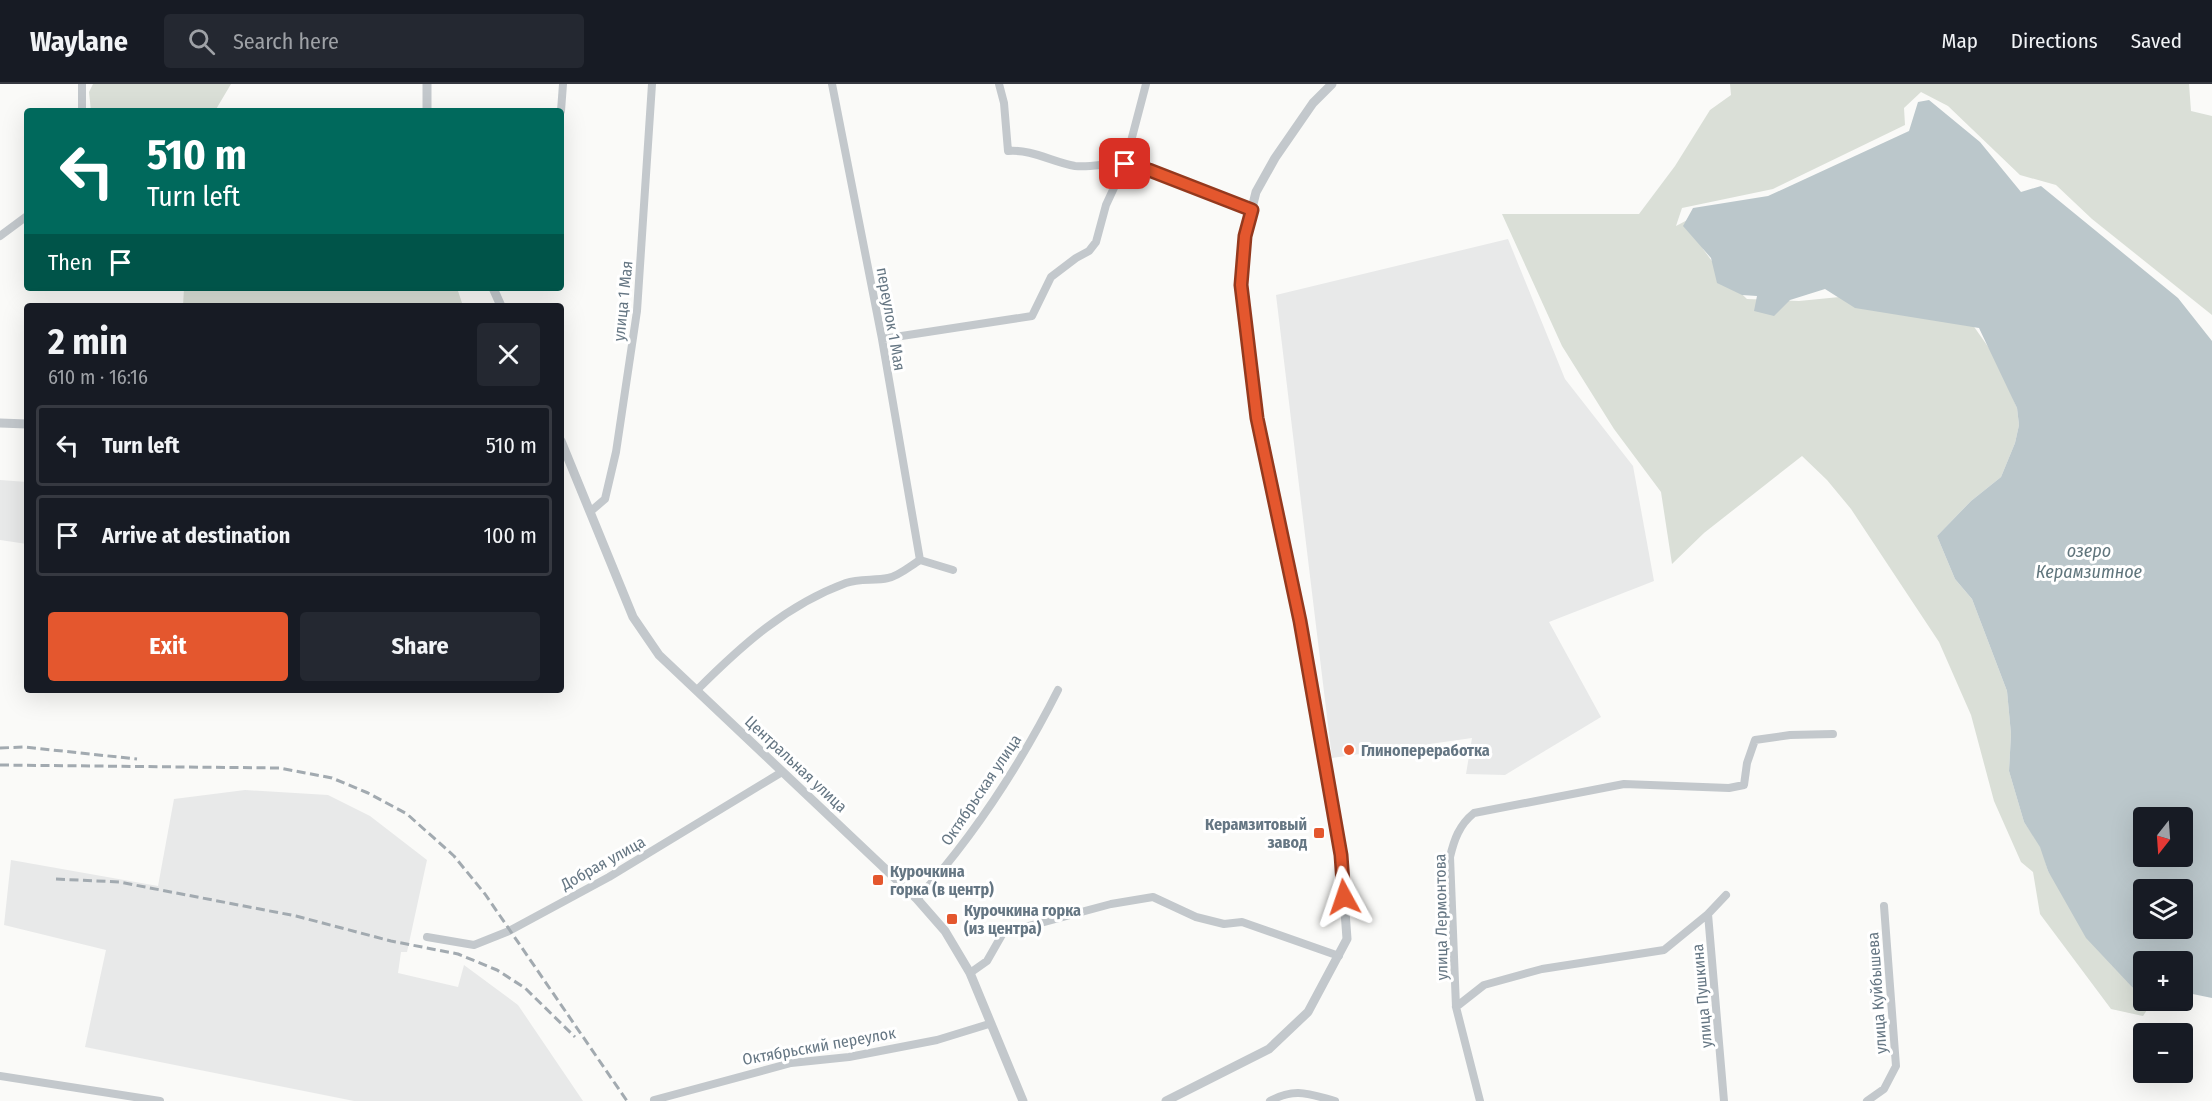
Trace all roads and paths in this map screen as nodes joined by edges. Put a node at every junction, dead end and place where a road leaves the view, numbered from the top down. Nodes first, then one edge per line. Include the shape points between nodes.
1 (82, 84) edge
2 (427, 84) edge
3 (563, 84) edge
4 (652, 84) edge
5 (832, 84) edge
6 (999, 84) edge
7 (1146, 84) edge
8 (1332, 84) edge
9 (82, 108) edge
10 (427, 108) edge
11 (561, 108) edge
12 (1125, 164) junction
13 (1252, 210) junction
14 (24, 218) edge
15 (0, 236) edge
16 (882, 339) junction
17 (0, 423) edge
18 (24, 424) edge
19 (564, 448) edge
20 (591, 511) junction
21 (920, 560) junction
22 (953, 570) dead end
23 (697, 690) junction
24 (1058, 690) dead end
25 (1833, 734) dead end
26 (782, 772) junction
27 (1726, 895) dead end
28 (917, 899) junction
29 (1884, 906) dead end
30 (1708, 914) junction
31 (428, 937) dead end
32 (1340, 956) junction
33 (970, 973) junction
34 (1456, 1007) junction
35 (989, 1024) junction
36 (0, 1076) edge
37 (654, 1100) edge
38 (160, 1101) edge
39 (1023, 1101) edge
40 (1166, 1101) edge
41 (1270, 1101) edge
42 (1335, 1101) edge
43 (1480, 1101) edge
44 (1724, 1101) edge
45 (1867, 1101) edge

1 - 9 street
2 - 10 street
3 - 11 street
4 - 20 street, улица 1 Мая via 637,311 616,452 605,499
5 - 16 street, переулок 1 Мая
6 - 12 street via 1008,151 1025,149 1043,158 1078,166
7 - 12 street
8 - 13 street via 1313,103 1275,158 1256,192
12 - 13 street
12 - 16 street via 1106,206 1096,242 1051,277 1032,316
13 - 32 street via 1245,236 1241,285 1257,418 1300,621 1341,855 1347,939
14 - 15 street
16 - 21 street, переулок 1 Мая
17 - 18 street
19 - 20 street, Центральная улица
20 - 23 street, Центральная улица via 636,625 659,655
21 - 22 street
21 - 23 street via 891,578 849,581 776,619
23 - 26 street, Центральная улица
24 - 28 street, Октябрьская улица via 987,811
25 - 34 street, улица Лермонтова via 1755,740 1744,784 1729,788 1624,784 1474,813 1455,836 1450,857
26 - 28 street, Центральная улица
26 - 31 street, Добрая улица via 609,877 509,931 474,945
27 - 30 street
28 - 33 street, Центральная улица via 945,931
29 - 45 street, улица Куйбышева via 1896,1066 1884,1089
30 - 34 street via 1664,950 1542,969 1484,985
30 - 44 street, улица Пушкина
32 - 33 street via 1242,922 1224,924 1196,917 1153,897 1003,933 987,961
32 - 40 street via 1308,1012 1269,1048
33 - 35 street, Центральная улица
34 - 43 street, улица Лермонтова
35 - 37 street, Октябрьский переулок via 937,1040 781,1066
35 - 39 street, Центральная улица
36 - 38 street
41 - 42 street via 1283,1093 1295,1092

